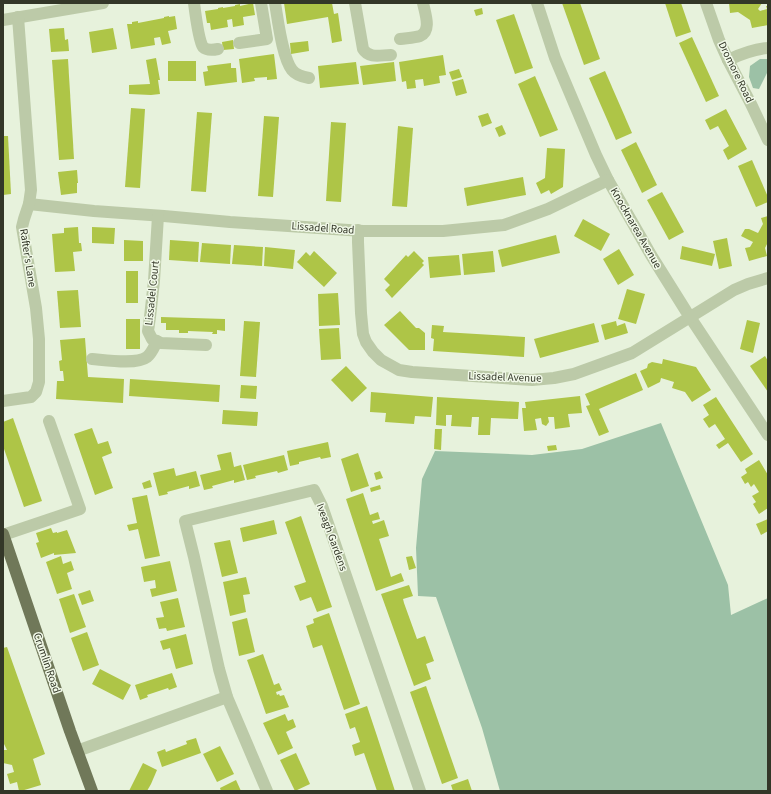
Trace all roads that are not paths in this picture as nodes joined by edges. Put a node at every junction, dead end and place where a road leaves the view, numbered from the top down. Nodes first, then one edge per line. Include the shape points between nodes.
1 (103, 3) edge
2 (194, 3) edge
3 (261, 3) edge
4 (275, 3) edge
5 (355, 3) edge
6 (423, 3) edge
7 (537, 3) edge
8 (706, 3) edge
9 (18, 17) junction
10 (3, 20) edge
11 (400, 39) dead end
12 (239, 43) dead end
13 (768, 48) edge
14 (218, 50) dead end
15 (391, 55) dead end
16 (728, 60) junction
17 (309, 78) dead end
18 (768, 140) edge
19 (608, 180) junction
20 (29, 204) junction
21 (158, 216) junction
22 (358, 230) junction
23 (768, 278) edge
24 (689, 317) junction
25 (157, 341) junction
26 (206, 345) dead end
27 (92, 359) dead end
28 (3, 401) edge
29 (49, 421) dead end
30 (768, 435) edge
31 (3, 534) edge
32 (227, 697) junction
33 (77, 751) junction
34 (92, 791) edge
35 (267, 791) edge
36 (420, 791) edge

1 - 9 street
2 - 14 street via 202,46 208,50
3 - 12 street via 267,39
4 - 17 street via 286,61 293,72
5 - 15 street via 366,54
6 - 11 street via 427,28 424,33
7 - 19 street, Knocknarea Avenue via 555,58
8 - 16 street, Dromore Road
9 - 10 street
9 - 20 street, Rafter's Lane via 29,153
13 - 16 street via 757,49
16 - 18 street, Dromore Road
19 - 22 street, Lissadel Road via 548,209 504,225 443,231
19 - 24 street, Knocknarea Avenue
20 - 21 street, Lissadel Road
20 - 28 street, Rafter's Lane via 22,228 36,308 39,382 36,392 31,397
21 - 22 street, Lissadel Road
21 - 25 street, Lissadel Court via 148,331 152,339
22 - 24 street, Lissadel Avenue via 363,334 373,352 399,370 532,380 554,378 574,374 632,353
23 - 24 street, Lissadel Avenue via 734,290
24 - 30 street, Knocknarea Avenue
25 - 26 street, Lissadel Court
25 - 27 street via 148,357 142,360
29 - 31 street via 80,509
31 - 33 main road, Crumlin Road
32 - 33 street
32 - 35 street, Iveagh Gardens
32 - 36 street, Iveagh Gardens via 185,521 314,490 322,506
33 - 34 main road, Crumlin Road

